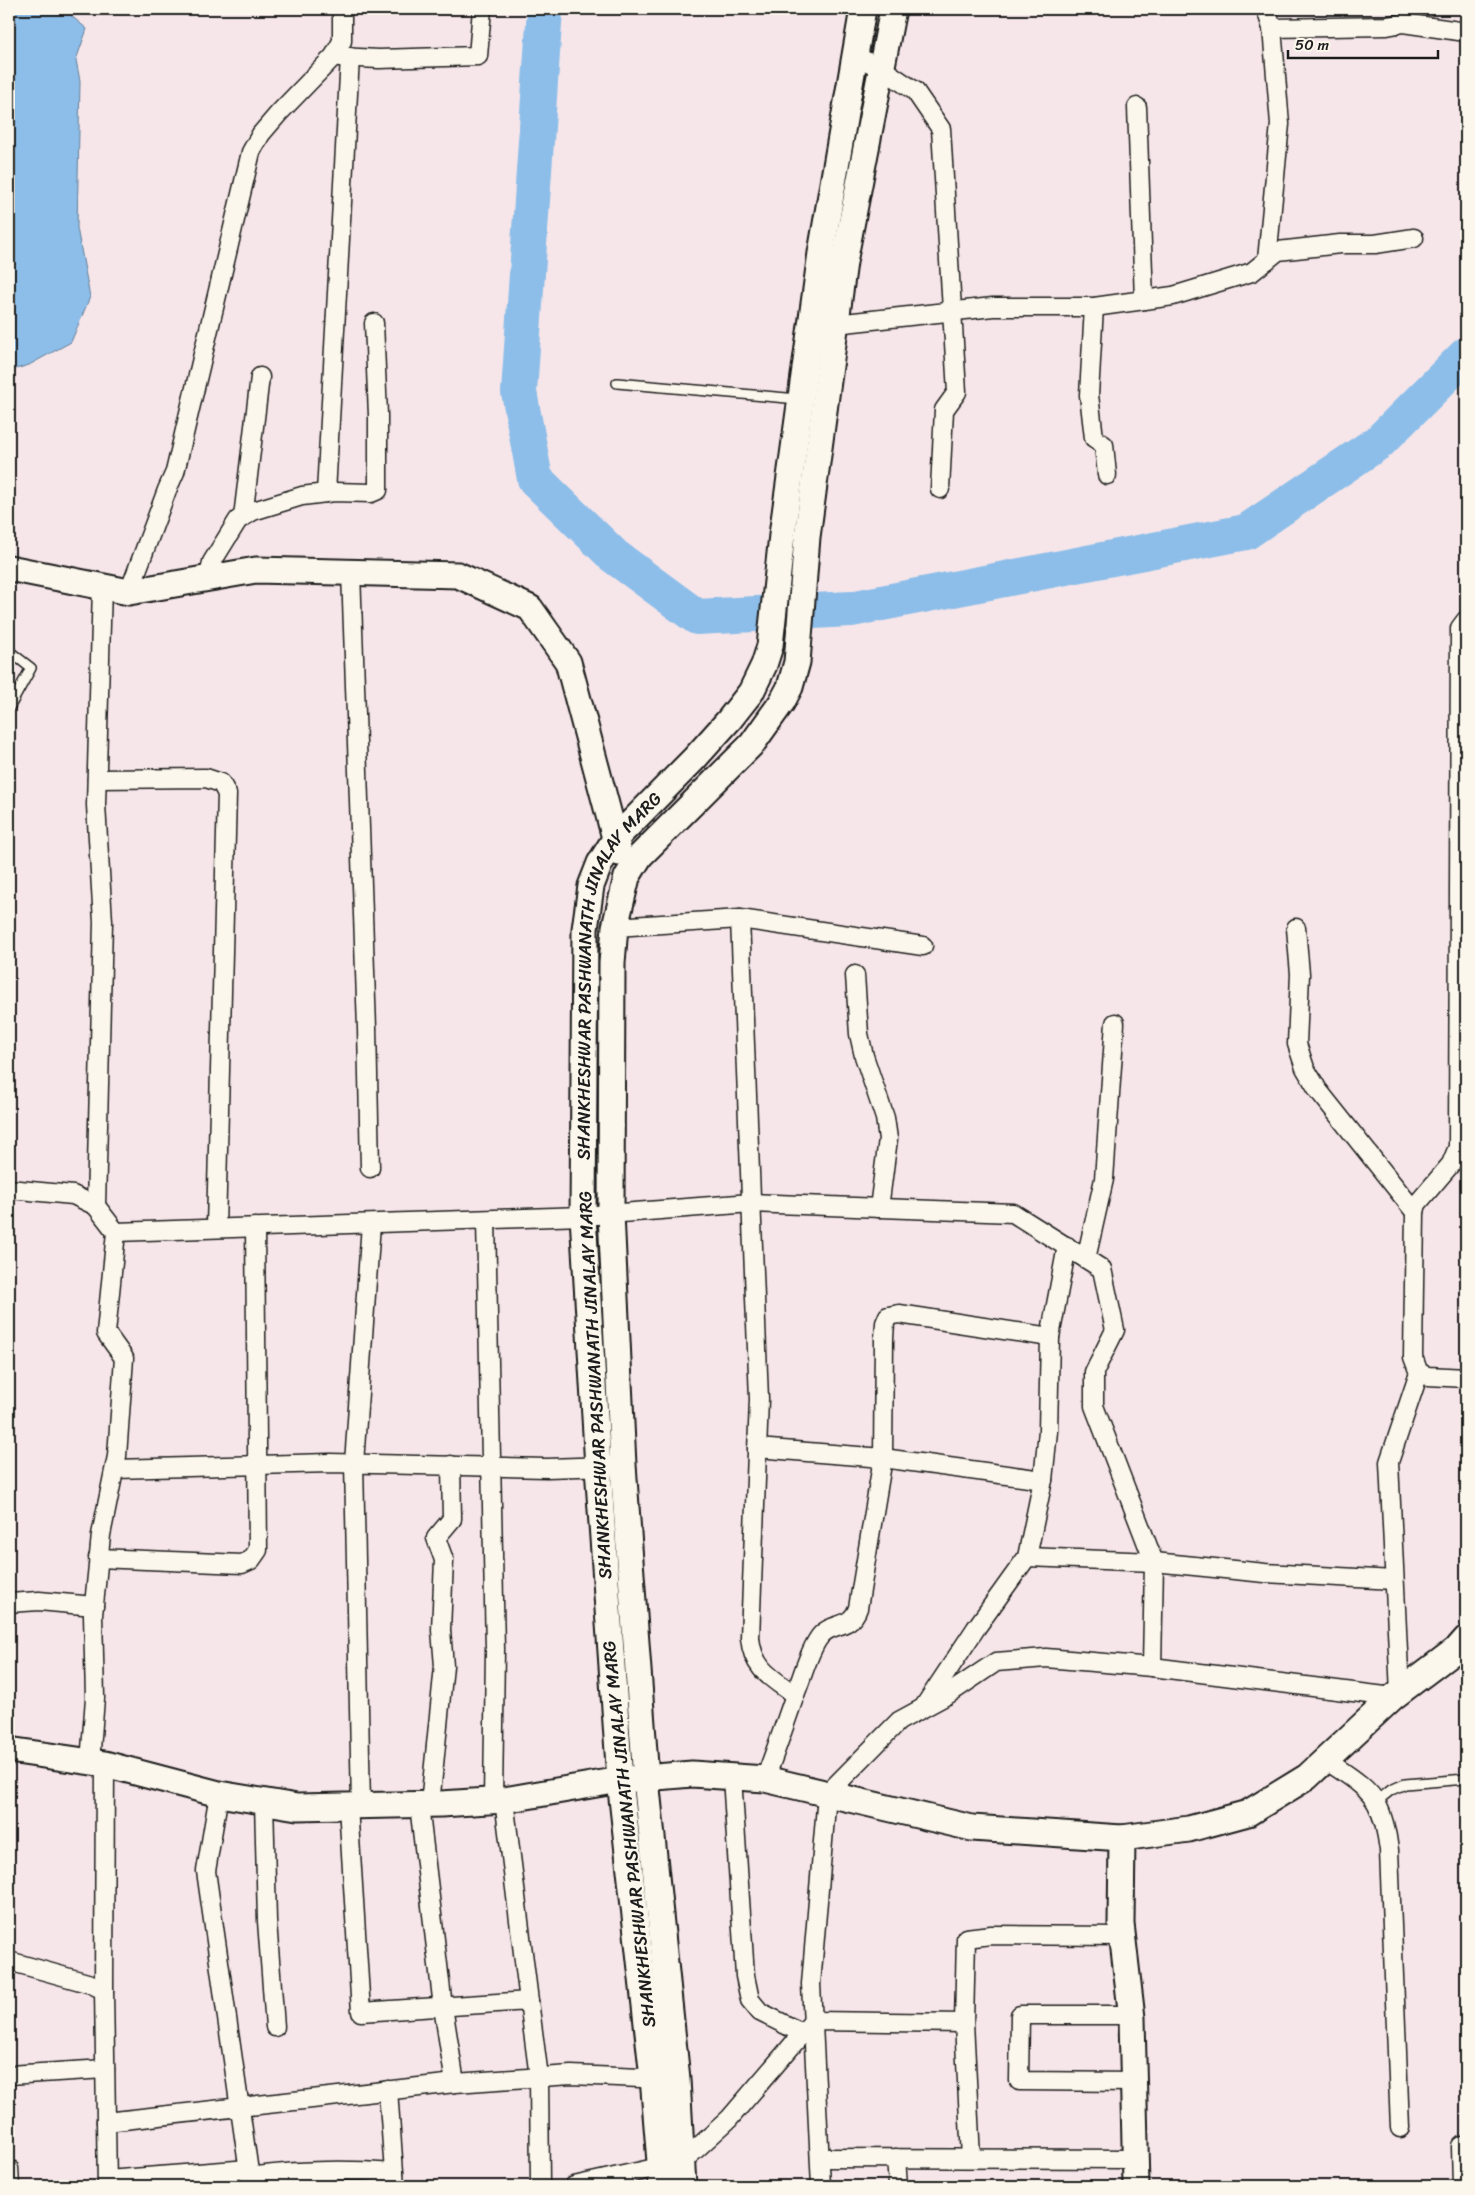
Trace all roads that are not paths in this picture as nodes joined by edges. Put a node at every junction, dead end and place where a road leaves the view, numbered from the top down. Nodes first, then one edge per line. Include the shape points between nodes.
1 (342, 9) edge
2 (482, 9) edge
3 (863, 9) edge
4 (893, 9) edge
5 (1266, 9) edge
6 (1402, 16) edge
7 (1272, 28) junction
8 (1466, 32) edge
9 (855, 56) junction
10 (342, 57) junction
11 (881, 68) junction
12 (1137, 107) dead end
13 (1414, 238) dead end
14 (1267, 260) junction
15 (1144, 300) junction
16 (1094, 307) junction
17 (952, 310) junction
18 (374, 322) dead end
19 (823, 326) junction
20 (260, 377) dead end
21 (617, 382) dead end
22 (801, 400) junction
23 (1106, 474) dead end
24 (940, 489) dead end
25 (326, 493) junction
26 (243, 517) junction
27 (794, 536) junction
28 (9, 568) edge
29 (351, 572) junction
30 (210, 578) junction
31 (102, 586) junction
32 (129, 592) junction
33 (1466, 620) edge
34 (9, 651) edge
35 (9, 708) edge
36 (97, 778) junction
37 (615, 839) junction
38 (627, 877) junction
39 (740, 919) junction
40 (615, 927) junction
41 (1296, 928) dead end
42 (923, 946) dead end
43 (855, 975) dead end
44 (1115, 1023) dead end
45 (370, 1168) dead end
46 (9, 1189) edge
47 (751, 1203) junction
48 (96, 1206) junction
49 (880, 1208) junction
50 (1415, 1212) junction
51 (611, 1214) junction
52 (583, 1216) junction
53 (486, 1220) junction
54 (371, 1224) junction
55 (255, 1227) junction
56 (216, 1228) junction
57 (116, 1232) junction
58 (1068, 1246) junction
59 (1086, 1259) junction
60 (1050, 1337) junction
61 (1419, 1373) junction
62 (1466, 1378) edge
63 (757, 1448) junction
64 (883, 1458) junction
65 (354, 1463) junction
66 (256, 1465) junction
67 (450, 1465) junction
68 (623, 1465) junction
69 (491, 1467) junction
70 (598, 1467) junction
71 (115, 1469) junction
72 (1043, 1480) junction
73 (1028, 1557) junction
74 (98, 1558) junction
75 (1154, 1562) junction
76 (1394, 1580) junction
77 (9, 1603) edge
78 (94, 1606) junction
79 (1464, 1645) edge
80 (1152, 1667) junction
81 (795, 1695) junction
82 (1397, 1695) junction
83 (924, 1708) junction
84 (9, 1750) edge
85 (1326, 1760) junction
86 (98, 1763) junction
87 (732, 1777) junction
88 (646, 1779) junction
89 (765, 1779) junction
90 (1466, 1779) edge
91 (620, 1780) junction
92 (219, 1794) junction
93 (827, 1794) junction
94 (499, 1800) junction
95 (264, 1801) junction
96 (1376, 1802) junction
97 (425, 1804) junction
98 (354, 1806) junction
99 (1122, 1838) junction
100 (1122, 1936) junction
101 (9, 1961) edge
102 (104, 1990) junction
103 (529, 2001) junction
104 (443, 2007) junction
105 (1132, 2015) junction
106 (964, 2023) junction
107 (275, 2027) dead end
108 (808, 2027) junction
109 (105, 2069) junction
110 (9, 2075) edge
111 (539, 2077) junction
112 (665, 2079) junction
113 (1134, 2082) junction
114 (454, 2083) junction
115 (388, 2090) junction
116 (241, 2108) junction
117 (106, 2122) junction
118 (1400, 2128) dead end
119 (1461, 2146) dead end
120 (820, 2158) junction
121 (896, 2158) junction
122 (971, 2158) junction
123 (1135, 2159) junction
124 (9, 2168) edge
125 (672, 2175) edge
126 (250, 2177) edge
127 (394, 2180) edge
128 (107, 2183) edge
129 (10, 2186) edge
130 (540, 2186) edge
131 (574, 2186) edge
132 (821, 2186) edge
133 (898, 2186) edge
134 (1136, 2186) edge
135 (1462, 2186) edge

1 - 10 street
2 - 10 street via 478,56 379,60
3 - 9 main road
4 - 11 main road
5 - 7 street
6 - 7 street via 1387,26
6 - 8 street
7 - 14 street via 1280,124
9 - 11 street
9 - 19 main road via 822,253
10 - 25 street
10 - 32 street via 279,113 251,152 175,472
11 - 17 street via 916,91 941,129
11 - 19 main road via 844,262
12 - 15 street
13 - 14 street via 1278,251
14 - 15 street via 1252,272 1173,296
15 - 16 street
16 - 17 street
16 - 23 street via 1089,394 1094,438 1104,445
17 - 19 street
17 - 24 street via 957,392 944,410
18 - 25 street via 378,490 371,493
19 - 22 main road
19 - 27 main road
20 - 26 street
21 - 22 lane
22 - 27 main road
25 - 26 street via 294,498 253,510
26 - 30 street via 212,562
27 - 37 main road, SHANKHESHWAR PASHWANATH JINALAY MARG via 770,646 751,692 694,759
27 - 38 main road via 797,662 790,687 752,744 640,856
28 - 31 main road
29 - 30 main road via 256,570
29 - 37 main road via 458,574 530,608 568,662
29 - 45 street
30 - 32 main road
31 - 32 main road
31 - 36 street
33 - 50 street via 1460,628 1458,1147 1451,1164 1417,1204
34 - 35 lane via 31,668
36 - 48 street via 103,922
36 - 56 street via 206,778 221,783 227,794
37 - 38 main road
37 - 52 main road, SHANKHESHWAR PASHWANATH JINALAY MARG via 591,886 585,929
38 - 40 main road
39 - 40 street
39 - 42 street
39 - 47 street
40 - 51 main road
41 - 50 street via 1300,974 1297,1044 1305,1068 1318,1090
43 - 49 street via 859,1034 885,1118 888,1139
44 - 59 street via 1104,1179
46 - 48 street via 73,1195
47 - 49 street
47 - 51 street
47 - 63 street via 759,1399
48 - 57 street
49 - 58 street via 1014,1213
50 - 61 street via 1413,1357
51 - 52 street
51 - 68 main road
52 - 53 street
52 - 70 main road, SHANKHESHWAR PASHWANATH JINALAY MARG
53 - 54 street
53 - 69 street
54 - 55 street
54 - 65 street
55 - 56 street
55 - 66 street
56 - 57 street
57 - 71 street via 106,1333 124,1358
58 - 59 street
58 - 60 street
59 - 75 street via 1102,1269 1115,1330 1094,1372 1094,1406
60 - 64 street via 899,1314 888,1316 884,1338
60 - 72 street via 1048,1431
61 - 62 street
61 - 76 street via 1389,1462
63 - 64 street
63 - 81 street via 751,1653 759,1668
64 - 72 street
64 - 81 street via 855,1617 846,1624 828,1629 818,1638
65 - 66 street
65 - 67 street
65 - 98 street
66 - 71 street
66 - 74 street via 258,1550 251,1560 242,1564
67 - 69 street
67 - 97 street via 452,1519 436,1538 444,1560 441,1630 444,1666
68 - 70 street
68 - 88 main road
69 - 70 street
69 - 94 street
70 - 91 main road, SHANKHESHWAR PASHWANATH JINALAY MARG
71 - 74 street
72 - 73 street
73 - 75 street
73 - 83 street via 976,1628
74 - 78 street
75 - 76 street via 1265,1573
75 - 80 street
76 - 82 street
77 - 78 street via 39,1601
78 - 86 street
79 - 82 main road
80 - 82 street
80 - 83 street via 1046,1658 996,1662
81 - 89 street
82 - 85 main road
83 - 93 street via 899,1721
84 - 86 main road
85 - 96 street
85 - 99 main road via 1307,1777 1248,1813 1189,1829
86 - 92 main road
86 - 102 street
87 - 88 main road via 692,1774
87 - 89 main road
87 - 108 street via 750,2000 760,2012
88 - 91 main road
88 - 112 main road
89 - 93 main road
90 - 96 lane via 1405,1784
91 - 94 main road
91 - 112 main road, SHANKHESHWAR PASHWANATH JINALAY MARG
92 - 95 main road
92 - 116 street via 206,1871
93 - 99 main road via 972,1828
93 - 108 street
94 - 97 main road
94 - 103 street
95 - 98 main road via 297,1807
95 - 107 street
96 - 118 street via 1390,1850
97 - 98 main road
97 - 104 street
98 - 104 street via 361,2012
99 - 100 main road
100 - 105 main road
100 - 106 street via 991,1935 966,1938
101 - 102 street
102 - 109 street
103 - 104 street
103 - 111 street
104 - 114 street
105 - 113 main road
105 - 113 street via 1020,2015 1019,2081
106 - 108 street
106 - 122 street
108 - 120 street
108 - 125 street via 729,2119
109 - 110 street
109 - 117 street
111 - 112 street via 571,2075
111 - 114 street
111 - 130 street
112 - 125 main road
113 - 123 main road
114 - 115 street
115 - 116 street
115 - 127 street
116 - 117 street
116 - 126 street
117 - 128 street
119 - 135 street
120 - 121 street
120 - 132 street
121 - 122 street
121 - 133 street
122 - 123 street
123 - 134 main road
124 - 129 street
125 - 131 street
126 - 127 street via 290,2171 335,2170
126 - 128 street

